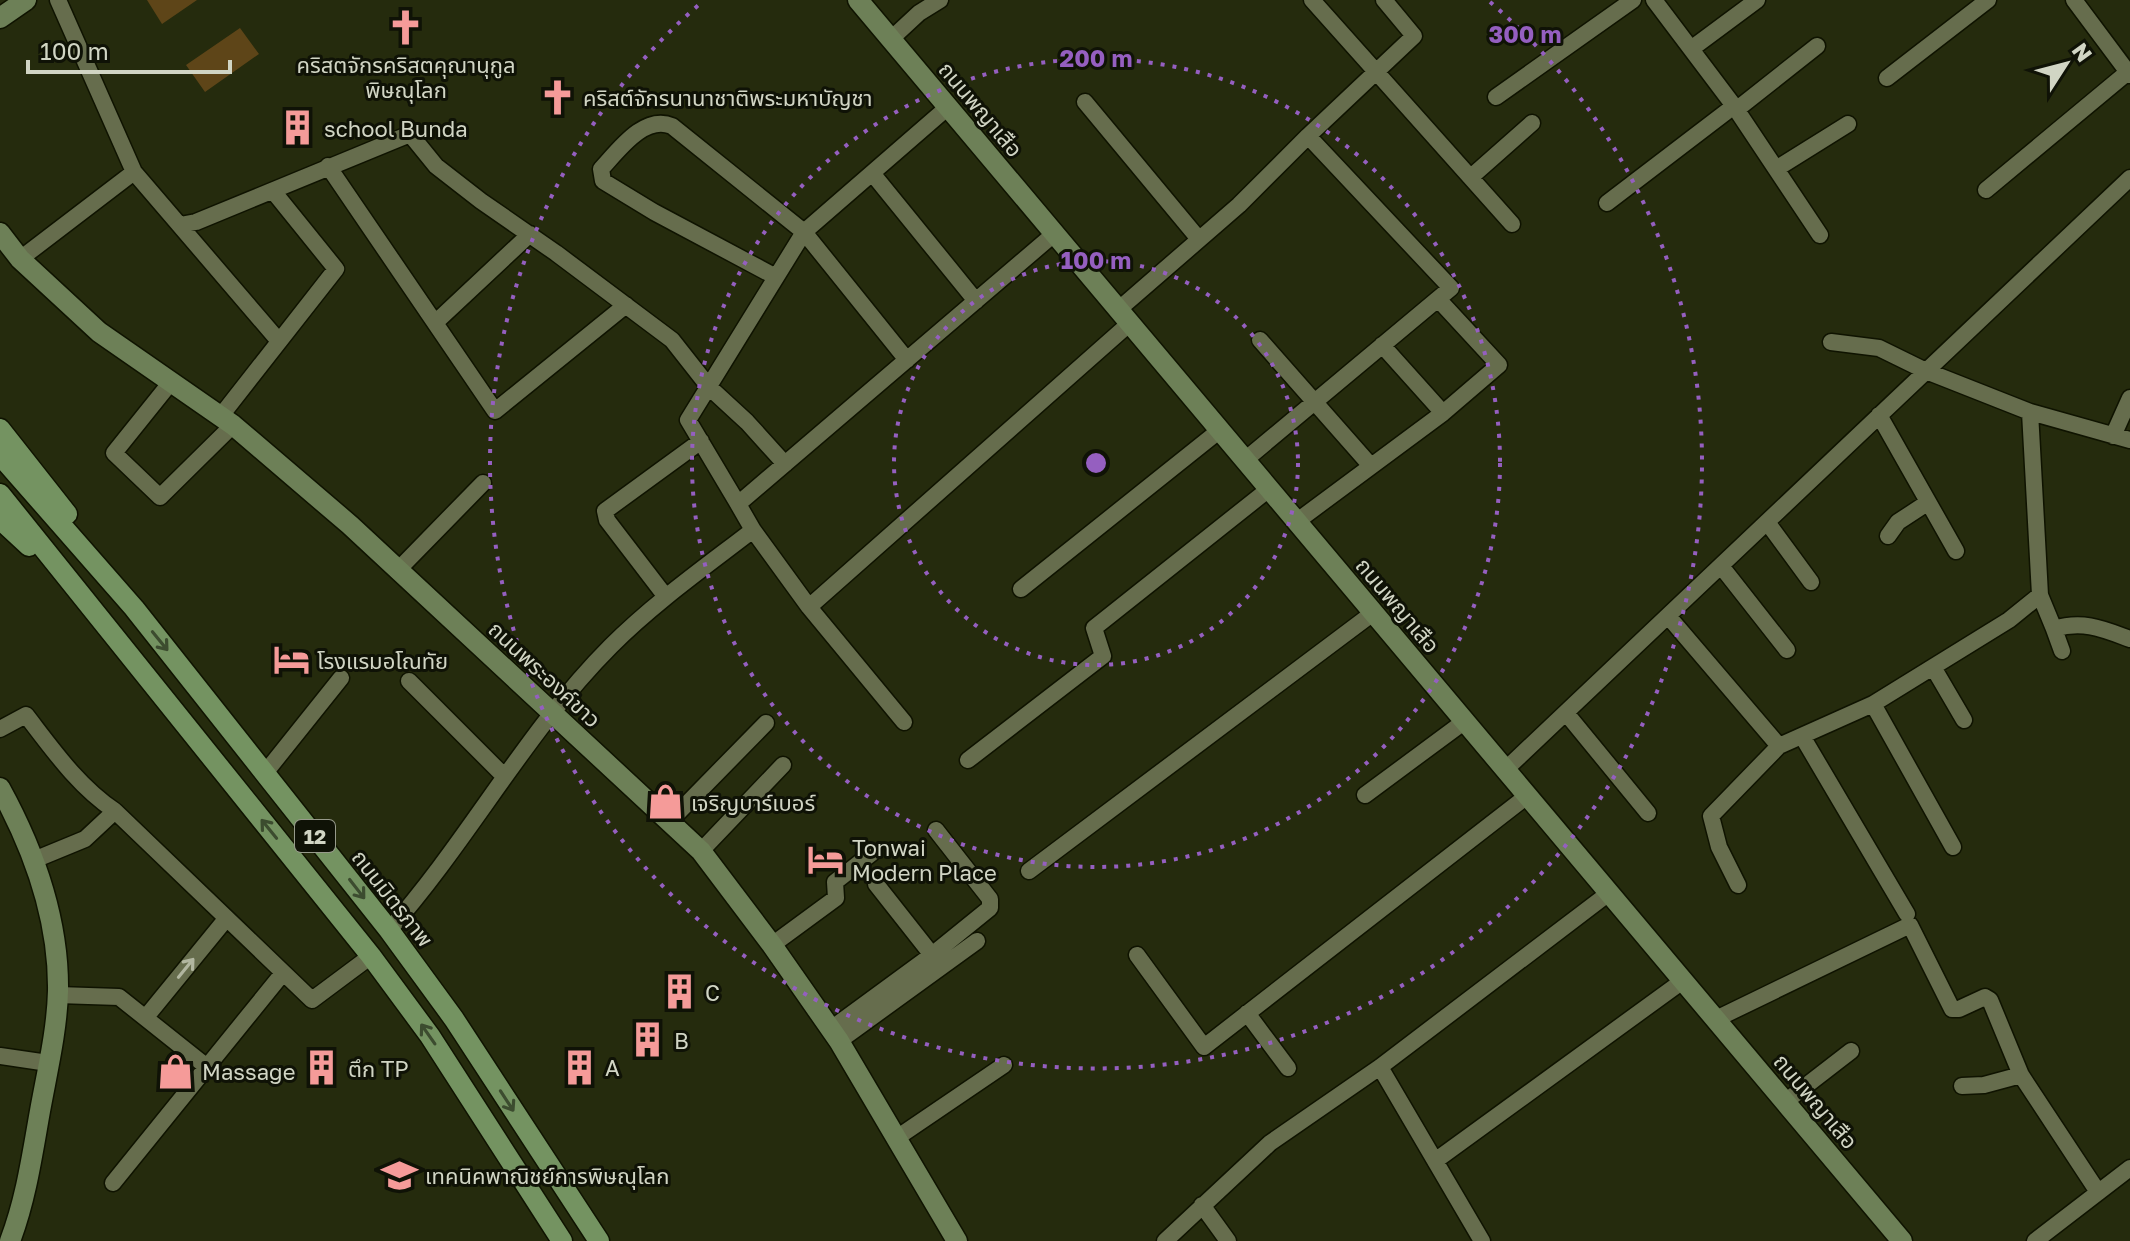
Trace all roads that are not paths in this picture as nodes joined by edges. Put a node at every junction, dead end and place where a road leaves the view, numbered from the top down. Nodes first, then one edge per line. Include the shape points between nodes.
1 (26, 0) edge
2 (58, 0) edge
3 (858, 0) edge
4 (940, 0) edge
5 (1312, 0) edge
6 (1384, 0) edge
7 (1633, 0) edge
8 (1654, 0) edge
9 (1757, 0) edge
10 (1988, 0) edge
11 (2074, 0) edge
12 (0, 18) edge
13 (891, 39) junction
14 (1817, 46) dead end
15 (1691, 49) junction
16 (1376, 72) junction
17 (2129, 74) edge
18 (1887, 78) dead end
19 (1496, 97) dead end
20 (1085, 102) dead end
21 (948, 107) junction
22 (1735, 108) junction
23 (1532, 123) dead end
24 (1848, 124) dead end
25 (1308, 136) junction
26 (328, 166) junction
27 (1776, 169) junction
28 (134, 172) junction
29 (872, 173) junction
30 (1471, 177) junction
31 (2130, 178) edge
32 (1986, 190) dead end
33 (273, 191) junction
34 (1607, 203) dead end
35 (1512, 224) dead end
36 (180, 225) junction
37 (804, 232) junction
38 (0, 233) edge
39 (530, 234) junction
40 (1054, 234) junction
41 (1820, 235) dead end
42 (1198, 238) junction
43 (20, 259) junction
44 (776, 277) junction
45 (1438, 299) junction
46 (976, 301) junction
47 (626, 305) junction
48 (1124, 316) junction
49 (436, 322) junction
50 (278, 340) junction
51 (1260, 340) dead end
52 (1831, 342) dead end
53 (1382, 345) junction
54 (907, 360) junction
55 (1926, 371) junction
56 (171, 382) junction
57 (709, 387) junction
58 (2130, 398) edge
59 (1314, 402) junction
60 (2030, 412) junction
61 (1443, 413) junction
62 (1879, 415) junction
63 (226, 421) junction
64 (0, 429) edge
65 (1220, 430) junction
66 (2122, 438) edge
67 (701, 441) junction
68 (0, 455) edge
69 (1245, 460) junction
70 (785, 464) junction
71 (1371, 466) junction
72 (483, 483) dead end
73 (1269, 489) junction
74 (0, 494) edge
75 (1927, 503) junction
76 (738, 504) junction
77 (0, 519) edge
78 (1296, 522) junction
79 (1767, 522) junction
80 (753, 530) junction
81 (1888, 536) dead end
82 (1956, 551) dead end
83 (1721, 566) junction
84 (397, 571) junction
85 (1811, 582) dead end
86 (1021, 589) dead end
87 (2040, 595) junction
88 (666, 597) junction
89 (85, 598) junction
90 (809, 607) junction
91 (134, 608) junction
92 (1373, 613) junction
93 (1668, 616) junction
94 (2054, 629) junction
95 (2130, 639) edge
96 (1787, 650) dead end
97 (2062, 651) dead end
98 (1933, 667) junction
99 (341, 678) dead end
100 (409, 681) dead end
101 (1873, 704) junction
102 (1566, 713) junction
103 (552, 714) junction
104 (1964, 720) dead end
105 (1465, 721) junction
106 (904, 722) dead end
107 (766, 723) dead end
108 (0, 729) edge
109 (1802, 736) junction
110 (1779, 746) junction
111 (968, 760) dead end
112 (783, 765) dead end
113 (1505, 770) junction
114 (265, 773) junction
115 (504, 776) junction
116 (0, 788) edge
117 (1365, 795) dead end
118 (1527, 796) junction
119 (115, 811) junction
120 (1648, 813) dead end
121 (670, 821) junction
122 (936, 830) dead end
123 (1953, 847) dead end
124 (701, 851) junction
125 (872, 853) dead end
126 (34, 860) junction
127 (1029, 871) dead end
128 (876, 884) dead end
129 (1738, 885) dead end
130 (1609, 893) junction
131 (1907, 914) dead end
132 (226, 919) junction
133 (389, 930) junction
134 (977, 941) dead end
135 (772, 945) junction
136 (932, 955) junction
137 (1137, 955) dead end
138 (371, 956) junction
139 (283, 973) junction
140 (1684, 980) junction
141 (58, 995) junction
142 (1247, 1013) junction
143 (146, 1017) junction
144 (1716, 1019) junction
145 (835, 1035) junction
146 (1851, 1051) dead end
147 (0, 1056) edge
148 (48, 1063) junction
149 (1004, 1065) dead end
150 (207, 1067) junction
151 (1380, 1067) junction
152 (1288, 1068) dead end
153 (2021, 1075) junction
154 (1962, 1086) dead end
155 (1785, 1102) junction
156 (898, 1137) junction
157 (1435, 1161) junction
158 (2130, 1168) edge
159 (113, 1183) dead end
160 (2098, 1192) junction
161 (1202, 1205) junction
162 (11, 1240) edge
163 (562, 1241) edge
164 (599, 1241) edge
165 (957, 1241) edge
166 (1165, 1241) edge
167 (1228, 1241) edge
168 (1482, 1241) edge
169 (1902, 1241) edge
170 (2035, 1241) edge

1 - 12 street
2 - 28 street
3 - 13 street, ถนนพญาเสือ
4 - 13 street
5 - 16 street
6 - 16 street via 1414,36
7 - 19 street
8 - 15 street
9 - 15 street
10 - 18 street
11 - 17 street
13 - 21 street, ถนนพญาเสือ
14 - 22 street
15 - 22 street
16 - 25 street
16 - 30 street
17 - 32 street
20 - 42 street
21 - 29 street
21 - 40 street, ถนนพญาเสือ
22 - 27 street
22 - 34 street
23 - 30 street
24 - 27 street
25 - 42 street
25 - 45 street via 1451,288
26 - 33 street
26 - 39 street via 410,134 436,166
26 - 49 street
27 - 41 street
28 - 36 street
28 - 43 street
29 - 37 street
29 - 46 street
30 - 35 street
31 - 55 street
33 - 36 street
33 - 50 street via 336,269
36 - 50 street
37 - 44 street
37 - 44 street via 666,123 636,132 601,169 603,181
37 - 54 street
38 - 43 street, ถนนพระองค์ขาว
39 - 47 street
39 - 49 street
40 - 46 street
40 - 48 street, ถนนพญาเสือ
42 - 48 street
43 - 56 street, ถนนพระองค์ขาว via 99,332
44 - 57 street
45 - 53 street
45 - 61 street via 1499,365
46 - 54 street
47 - 49 street via 495,411
47 - 57 street via 672,340
48 - 65 street, ถนนพญาเสือ
48 - 90 street
50 - 63 street
51 - 59 street
52 - 55 street via 1879,348
53 - 59 street
53 - 61 street
54 - 70 street
55 - 60 street
55 - 62 street
56 - 63 street, ถนนพระองค์ขาว
56 - 63 street via 114,453 160,497
57 - 67 street via 688,420
57 - 70 street
58 - 66 street
59 - 69 street
59 - 71 street
60 - 66 street
60 - 87 street
61 - 71 street
62 - 75 street
62 - 79 street
63 - 84 street, ถนนพระองค์ขาว
64 - 91 main road
65 - 69 street, ถนนพญาเสือ
65 - 86 street
67 - 76 street
67 - 88 street via 605,511 610,525
68 - 91 main road, ถนนมิตรภาพ / 12
69 - 73 street, ถนนพญาเสือ
70 - 76 street
71 - 78 street
72 - 84 street
73 - 78 street, ถนนพญาเสือ
73 - 111 street via 1094,628 1103,656
74 - 89 main road, 12
75 - 81 street via 1898,522
75 - 82 street
76 - 80 street
77 - 89 main road
78 - 92 street, ถนนพญาเสือ
79 - 83 street
79 - 85 street
80 - 88 street
80 - 90 street
83 - 93 street
83 - 96 street
84 - 103 street, ถนนพระองค์ขาว
87 - 94 street
87 - 98 street
88 - 103 street via 611,646
138 -> 89 main road, 12
90 - 106 street
91 -> 114 main road, ถนนมิตรภาพ / 12
92 - 105 street, ถนนพญาเสือ
92 - 127 street
93 - 102 street
93 - 110 street
94 - 95 street via 2089,624
94 - 97 street
98 - 101 street
98 - 104 street
99 - 114 street
100 - 115 street
101 - 109 street
101 - 123 street
102 - 113 street
102 - 120 street
103 - 115 street
103 - 121 street, ถนนพระองค์ขาว
105 - 113 street, ถนนพญาเสือ
105 - 117 street
107 - 121 street
108 - 119 street via 26,715 72,774
109 - 110 street
109 - 131 street
110 - 129 street via 1711,816
112 - 124 street
113 - 118 street, ถนนพญาเสือ
114 -> 133 main road, ถนนมิตรภาพ / 12
115 - 133 street
116 - 126 street
118 - 130 street, ถนนพญาเสือ
118 - 142 street
119 - 126 street via 85,839
119 - 132 street
121 - 124 street, ถนนพระองค์ขาว
122 - 136 street via 991,904
124 - 135 street, ถนนพระองค์ขาว
125 - 135 street via 835,882 836,898
126 - 141 street via 54,940
128 - 136 street
130 - 140 street, ถนนพญาเสือ
130 - 151 street
132 - 139 street
143 -> 132 street
133 -> 164 main road, ถนนมิตรภาพ / 12 via 454,1019
134 - 145 street
135 - 145 street, ถนนพระองค์ขาว
136 - 145 street
137 - 142 street via 1204,1047
138 - 139 street via 312,1000
163 -> 138 main road, 12 via 430,1036
139 - 150 street
140 - 144 street, ถนนพญาเสือ
140 - 157 street
141 - 143 street via 119,997
141 - 148 street
142 - 152 street
143 - 150 street
144 - 153 street via 1910,925 1952,1009 1985,997 1990,1000
144 - 155 street, ถนนพญาเสือ
145 - 156 street, ถนนพระองค์ขาว
146 - 155 street
147 - 148 street
148 - 162 street via 24,1202
149 - 156 street
150 - 159 street
151 - 157 street
151 - 161 street via 1270,1143
153 - 154 street
153 - 160 street
155 - 169 street, ถนนพญาเสือ
156 - 165 street, ถนนพระองค์ขาว
157 - 168 street
158 - 160 street
160 - 170 street
161 - 166 street
161 - 167 street

